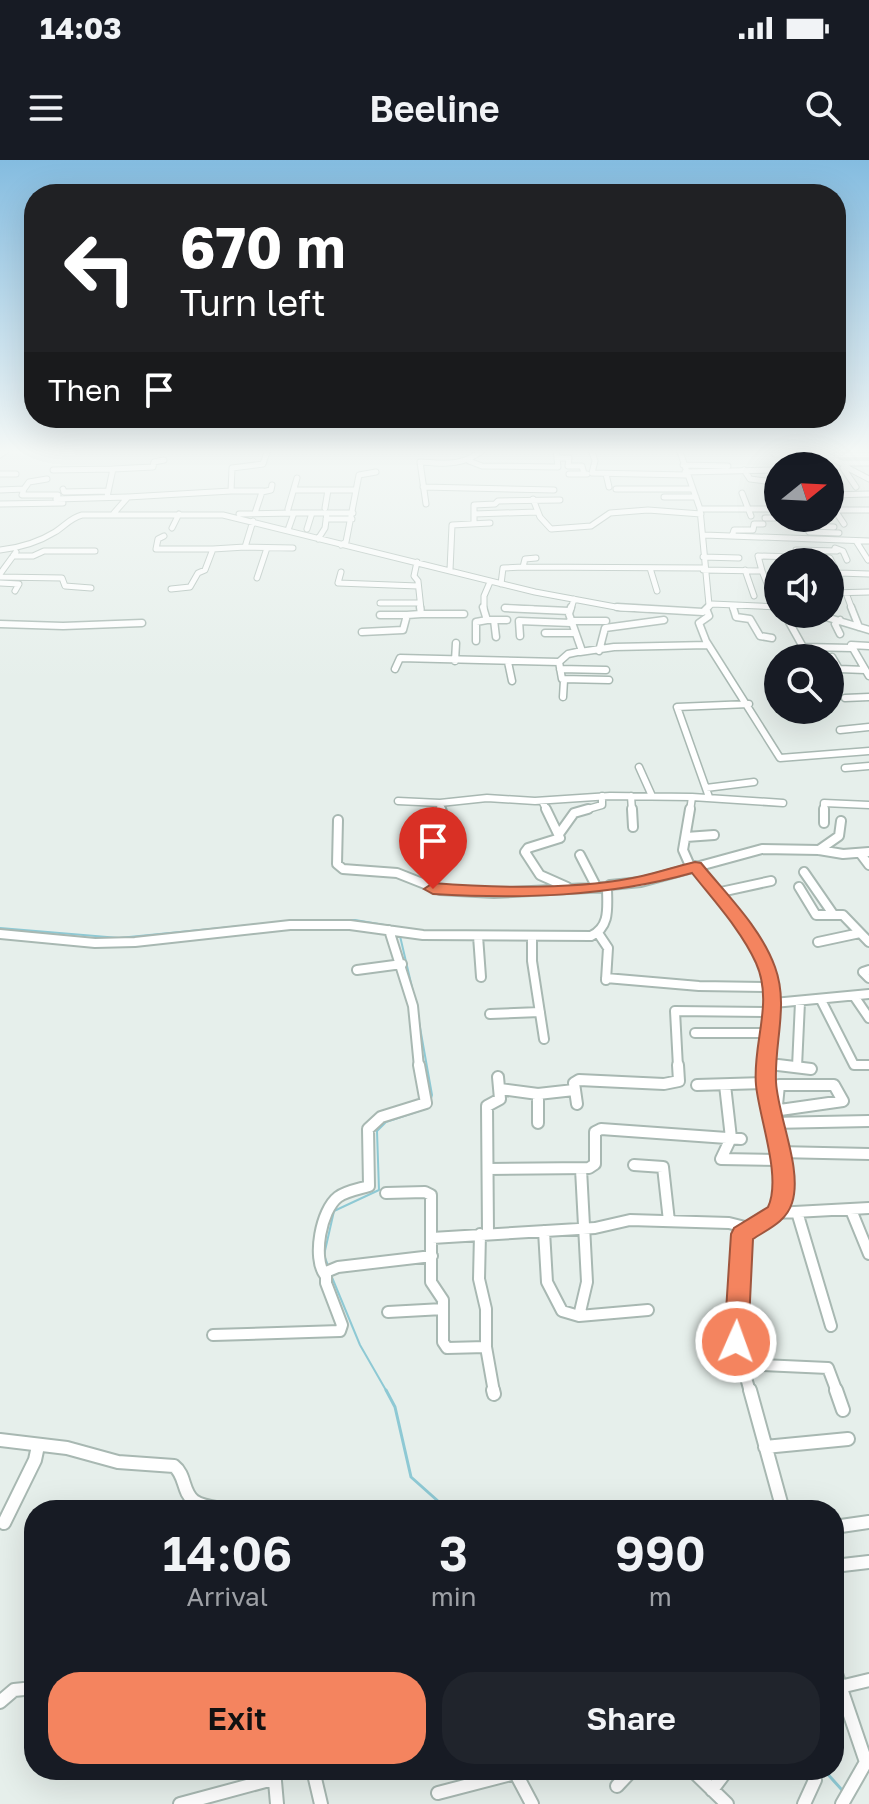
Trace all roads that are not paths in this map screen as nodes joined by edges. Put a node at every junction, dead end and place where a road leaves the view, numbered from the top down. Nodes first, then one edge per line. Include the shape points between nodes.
1 (65, 526) edge
2 (252, 526) edge
3 (271, 526) edge
4 (290, 526) edge
5 (308, 526) edge
6 (322, 526) edge
7 (350, 526) edge
8 (452, 526) edge
9 (548, 526) edge
10 (588, 526) edge
11 (702, 526) edge
12 (754, 526) edge
13 (307, 529) dead end
14 (288, 530) junction
15 (809, 532) edge
16 (839, 533) dead end
17 (704, 535) junction
18 (164, 536) dead end
19 (732, 536) junction
20 (318, 539) junction
21 (831, 540) junction
22 (856, 541) junction
23 (869, 541) edge
24 (341, 545) junction
25 (245, 547) junction
26 (16, 548) junction
27 (267, 548) junction
28 (293, 548) dead end
29 (835, 548) edge
30 (213, 549) junction
31 (0, 550) edge
32 (95, 551) dead end
33 (844, 553) edge
34 (13, 556) junction
35 (619, 556) dead end
36 (764, 556) edge
37 (703, 557) junction
38 (536, 558) dead end
39 (739, 558) dead end
40 (847, 560) dead end
41 (868, 560) edge
42 (417, 562) junction
43 (522, 567) junction
44 (620, 568) junction
45 (650, 568) junction
46 (703, 569) junction
47 (450, 570) junction
48 (745, 570) junction
49 (844, 570) edge
50 (762, 571) junction
51 (341, 572) dead end
52 (869, 574) edge
53 (764, 576) edge
54 (0, 578) edge
55 (257, 578) dead end
56 (490, 582) junction
57 (501, 584) junction
58 (418, 586) junction
59 (91, 588) dead end
60 (171, 589) dead end
61 (15, 591) dead end
62 (657, 591) dead end
63 (869, 592) edge
64 (846, 593) joint
65 (754, 596) dead end
66 (574, 599) junction
67 (380, 603) dead end
68 (418, 603) junction
69 (732, 605) junction
70 (764, 606) edge
71 (505, 608) dead end
72 (708, 608) junction
73 (569, 611) junction
74 (421, 614) junction
75 (464, 614) dead end
76 (380, 615) dead end
77 (408, 615) junction
78 (491, 620) junction
79 (507, 620) dead end
80 (664, 620) dead end
81 (606, 621) dead end
82 (844, 621) edge
83 (571, 622) junction
84 (142, 623) dead end
85 (0, 624) edge
86 (859, 627) junction
87 (792, 628) edge
88 (837, 628) edge
89 (869, 630) edge
90 (362, 632) dead end
91 (545, 633) dead end
92 (573, 633) junction
93 (840, 634) dead end
94 (520, 636) dead end
95 (496, 637) dead end
96 (772, 638) dead end
97 (476, 641) dead end
98 (456, 643) dead end
99 (708, 645) junction
100 (869, 646) edge
101 (852, 648) junction
102 (498, 649) dead end
103 (583, 653) junction
104 (455, 661) junction
105 (499, 662) junction
106 (508, 662) junction
107 (560, 665) junction
108 (395, 669) dead end
109 (606, 670) dead end
110 (844, 670) edge
111 (867, 673) edge
112 (564, 680) junction
113 (609, 680) dead end
114 (512, 681) dead end
115 (563, 697) dead end
116 (869, 697) edge
117 (845, 698) dead end
118 (749, 704) junction
119 (868, 729) edge
120 (840, 730) dead end
121 (869, 751) edge
122 (869, 766) edge
123 (639, 767) dead end
124 (845, 768) dead end
125 (754, 782) dead end
126 (683, 787) dead end
127 (706, 788) junction
128 (602, 796) junction
129 (631, 796) junction
130 (652, 796) junction
131 (682, 797) junction
132 (692, 797) junction
133 (709, 797) junction
134 (398, 801) dead end
135 (542, 801) junction
136 (440, 803) junction
137 (783, 803) dead end
138 (869, 805) edge
139 (338, 820) dead end
140 (841, 821) dead end
141 (824, 823) dead end
142 (633, 827) dead end
143 (559, 834) junction
144 (714, 835) dead end
145 (686, 837) junction
146 (457, 849) dead end
147 (819, 850) junction
148 (865, 853) edge
149 (580, 855) dead end
150 (869, 865) edge
151 (693, 867) junction
152 (804, 872) dead end
153 (771, 881) dead end
154 (596, 886) junction
155 (607, 887) junction
156 (799, 887) dead end
157 (570, 888) junction
158 (716, 893) junction
159 (833, 914) junction
160 (389, 930) junction
161 (598, 933) junction
162 (860, 933) junction
163 (0, 934) edge
164 (478, 936) junction
165 (532, 938) junction
166 (818, 942) dead end
167 (869, 942) edge
168 (402, 964) junction
169 (357, 970) dead end
170 (869, 970) edge
171 (481, 977) dead end
172 (869, 978) edge
173 (772, 987) junction
174 (869, 994) edge
175 (854, 996) junction
176 (821, 1000) junction
177 (800, 1002) junction
178 (774, 1007) junction
179 (540, 1012) junction
180 (490, 1014) dead end
181 (869, 1018) edge
182 (695, 1033) dead end
183 (768, 1033) junction
184 (544, 1039) dead end
185 (767, 1064) junction
186 (869, 1065) edge
187 (797, 1068) junction
188 (811, 1069) dead end
189 (498, 1077) dead end
190 (766, 1083) junction
191 (697, 1085) dead end
192 (725, 1085) junction
193 (500, 1089) junction
194 (574, 1090) junction
195 (538, 1094) junction
196 (577, 1104) dead end
197 (772, 1105) junction
198 (869, 1121) edge
199 (538, 1123) dead end
200 (771, 1123) junction
201 (736, 1138) junction
202 (869, 1154) edge
203 (779, 1156) junction
204 (634, 1165) dead end
205 (488, 1169) junction
206 (581, 1169) junction
207 (386, 1193) dead end
208 (869, 1208) edge
209 (851, 1210) junction
210 (797, 1212) junction
211 (776, 1213) junction
212 (669, 1221) junction
213 (749, 1228) junction
214 (585, 1229) junction
215 (544, 1231) junction
216 (484, 1233) junction
217 (432, 1238) junction
218 (869, 1254) edge
219 (432, 1256) junction
220 (327, 1272) junction
221 (443, 1309) junction
222 (648, 1310) dead end
223 (388, 1312) dead end
224 (579, 1316) junction
225 (831, 1326) dead end
226 (213, 1335) dead end
227 (486, 1347) junction
228 (742, 1364) junction
229 (494, 1394) dead end
230 (843, 1410) dead end
231 (848, 1439) dead end
232 (0, 1440) edge
233 (38, 1446) junction
234 (765, 1447) junction
235 (190, 1500) edge
236 (780, 1500) edge
237 (869, 1522) edge
238 (4, 1523) dead end
239 (844, 1526) edge
240 (869, 1562) edge
241 (844, 1565) edge
242 (869, 1680) edge
243 (24, 1689) edge
244 (844, 1694) edge
245 (0, 1702) edge
246 (844, 1704) edge
247 (864, 1742) edge
248 (868, 1765) edge
249 (255, 1780) edge
250 (275, 1780) edge
251 (315, 1780) edge
252 (483, 1780) edge
253 (519, 1780) edge
254 (623, 1780) edge
255 (702, 1780) edge
256 (720, 1780) edge
257 (815, 1780) dead end
258 (617, 1786) dead end
259 (712, 1790) junction
260 (438, 1793) dead end
261 (846, 1797) edge
262 (180, 1804) edge
263 (277, 1804) edge
264 (321, 1804) edge
265 (532, 1804) edge
266 (727, 1804) edge
267 (804, 1804) edge

1 - 26 street via 56,535
2 - 25 street
3 - 14 street
4 - 14 street
5 - 13 street
6 - 20 street
7 - 24 street
8 - 47 street
9 - 10 street
11 - 17 street
12 - 19 street via 753,530 734,530
14 - 20 street
15 - 16 street
17 - 19 street
17 - 37 street
18 - 30 street via 156,549
19 - 21 street
20 - 24 street
21 - 22 street
21 - 29 street
22 - 23 street
22 - 41 street
24 - 42 street
25 - 27 street
25 - 30 street
26 - 31 street
26 - 34 street
27 - 28 street
27 - 55 street
30 - 60 street via 205,570 190,587
32 - 34 street
33 - 40 street
34 - 54 street
35 - 44 street
36 - 50 street via 758,556
37 - 39 street
37 - 46 street
38 - 43 street via 525,558
42 - 47 street
42 - 58 street
43 - 44 street
43 - 57 street via 503,568
44 - 45 street
45 - 46 street
45 - 62 street
46 - 48 street
46 - 72 street
47 - 56 street
48 - 50 street
48 - 65 street
49 - 52 street
50 - 53 street
51 - 58 street via 338,583
54 - 59 street via 62,578 65,586
54 - 61 street via 19,584
56 - 57 street
56 - 78 street via 482,599
57 - 66 street
58 - 68 street
63 - 64 street
64 - 86 street
66 - 72 street via 626,609
66 - 73 street
67 - 68 street
68 - 74 street
69 - 70 street
69 - 72 street
69 - 96 street via 736,617 750,619 760,636
71 - 73 street
72 - 99 street via 709,616 699,623
73 - 83 street
74 - 75 street
74 - 77 street
76 - 77 street
77 - 90 street via 403,630
78 - 79 street
78 - 95 street
78 - 97 street via 476,622
80 - 103 street via 604,628 600,650
81 - 83 street
82 - 86 street
83 - 92 street
83 - 94 street via 519,621
84 - 85 street
86 - 89 street
87 - 101 street via 803,647
88 - 93 street
91 - 92 street
92 - 103 street
98 - 104 street
99 - 103 street via 614,647
99 - 118 street
100 - 101 street
101 - 111 street
102 - 105 street
103 - 107 street via 566,655
104 - 105 street
104 - 108 street via 400,658
105 - 106 street
106 - 107 street
106 - 114 street
107 - 109 street
107 - 112 street
110 - 111 street
112 - 113 street
112 - 115 street
116 - 117 street
118 - 121 street via 781,759
118 - 127 street via 677,707
119 - 120 street
122 - 124 street
123 - 130 street
125 - 127 street
126 - 131 street
127 - 133 street
128 - 129 street
128 - 135 street
128 - 143 street via 602,805 574,813
129 - 130 street
129 - 142 street
130 - 131 street
131 - 132 street
132 - 133 street
132 - 145 street
133 - 137 street
134 - 136 street
135 - 136 street via 487,798
135 - 143 street
136 - 146 street
138 - 141 street via 824,803
139 - 157 street via 337,864 343,869 397,873 440,890
140 - 147 street via 839,836
143 - 157 street via 556,841 525,852 540,875
144 - 145 street
145 - 151 street via 684,856
147 - 148 street
147 - 151 street via 762,849
148 - 150 street
149 - 154 street
151 - 155 street
151 - 158 street
152 - 159 street
153 - 158 street
154 - 155 street
154 - 157 street
155 - 161 street via 607,920
156 - 159 street via 816,915
158 - 173 street via 753,941
159 - 162 street via 843,915
160 - 163 street via 290,925 95,943
160 - 164 street
160 - 168 street
161 - 165 street
161 - 173 street via 608,948 606,981
162 - 166 street
162 - 167 street
164 - 165 street
164 - 171 street
165 - 179 street
168 - 169 street
168 - 220 street via 426,1103 381,1117 368,1129 369,1186 340,1195 328,1207 318,1258 319,1267
170 - 172 street via 863,972
173 - 178 street
174 - 175 street
175 - 176 street
175 - 181 street
176 - 177 street
176 - 186 street via 854,1065
177 - 178 street
177 - 187 street
178 - 183 street
178 - 194 street via 675,1011 679,1081 583,1080 574,1083
179 - 180 street
179 - 184 street
182 - 183 street
183 - 185 street
185 - 187 street
185 - 190 street
187 - 188 street
189 - 193 street
190 - 192 street
190 - 197 street
191 - 192 street
192 - 201 street
193 - 195 street
193 - 205 street via 500,1099 487,1106
194 - 195 street
194 - 196 street
195 - 199 street
197 - 197 street via 779,1085 834,1085 843,1101 780,1110
197 - 200 street
198 - 200 street
200 - 203 street
201 - 203 street via 721,1159
201 - 206 street via 601,1129 595,1132 595,1164
202 - 203 street
203 - 211 street via 784,1184
204 - 212 street via 663,1167
205 - 206 street
205 - 216 street
206 - 214 street
207 - 217 street via 429,1193
208 - 209 street
209 - 210 street
209 - 218 street
210 - 211 street
210 - 225 street
211 - 213 street
212 - 213 street
212 - 214 street via 621,1220
213 - 228 street via 742,1234 736,1317
214 - 215 street
214 - 224 street via 587,1282
215 - 216 street
215 - 224 street via 549,1289 562,1311
216 - 217 street
216 - 227 street via 479,1279
217 - 219 street
219 - 220 street
219 - 221 street via 431,1282 442,1296
220 - 226 street via 343,1330
221 - 223 street
221 - 227 street via 447,1348
222 - 224 street
227 - 229 street
228 - 230 street via 828,1368
228 - 234 street
231 - 234 street
232 - 233 street
233 - 235 street via 179,1468
233 - 238 street
234 - 236 street
237 - 239 street
240 - 241 street
242 - 244 street
243 - 245 street
246 - 247 street
247 - 248 street
248 - 261 street
249 - 262 street
250 - 263 street
251 - 264 street
252 - 260 street
253 - 265 street
254 - 258 street
255 - 259 street
256 - 259 street
257 - 267 street
259 - 266 street

